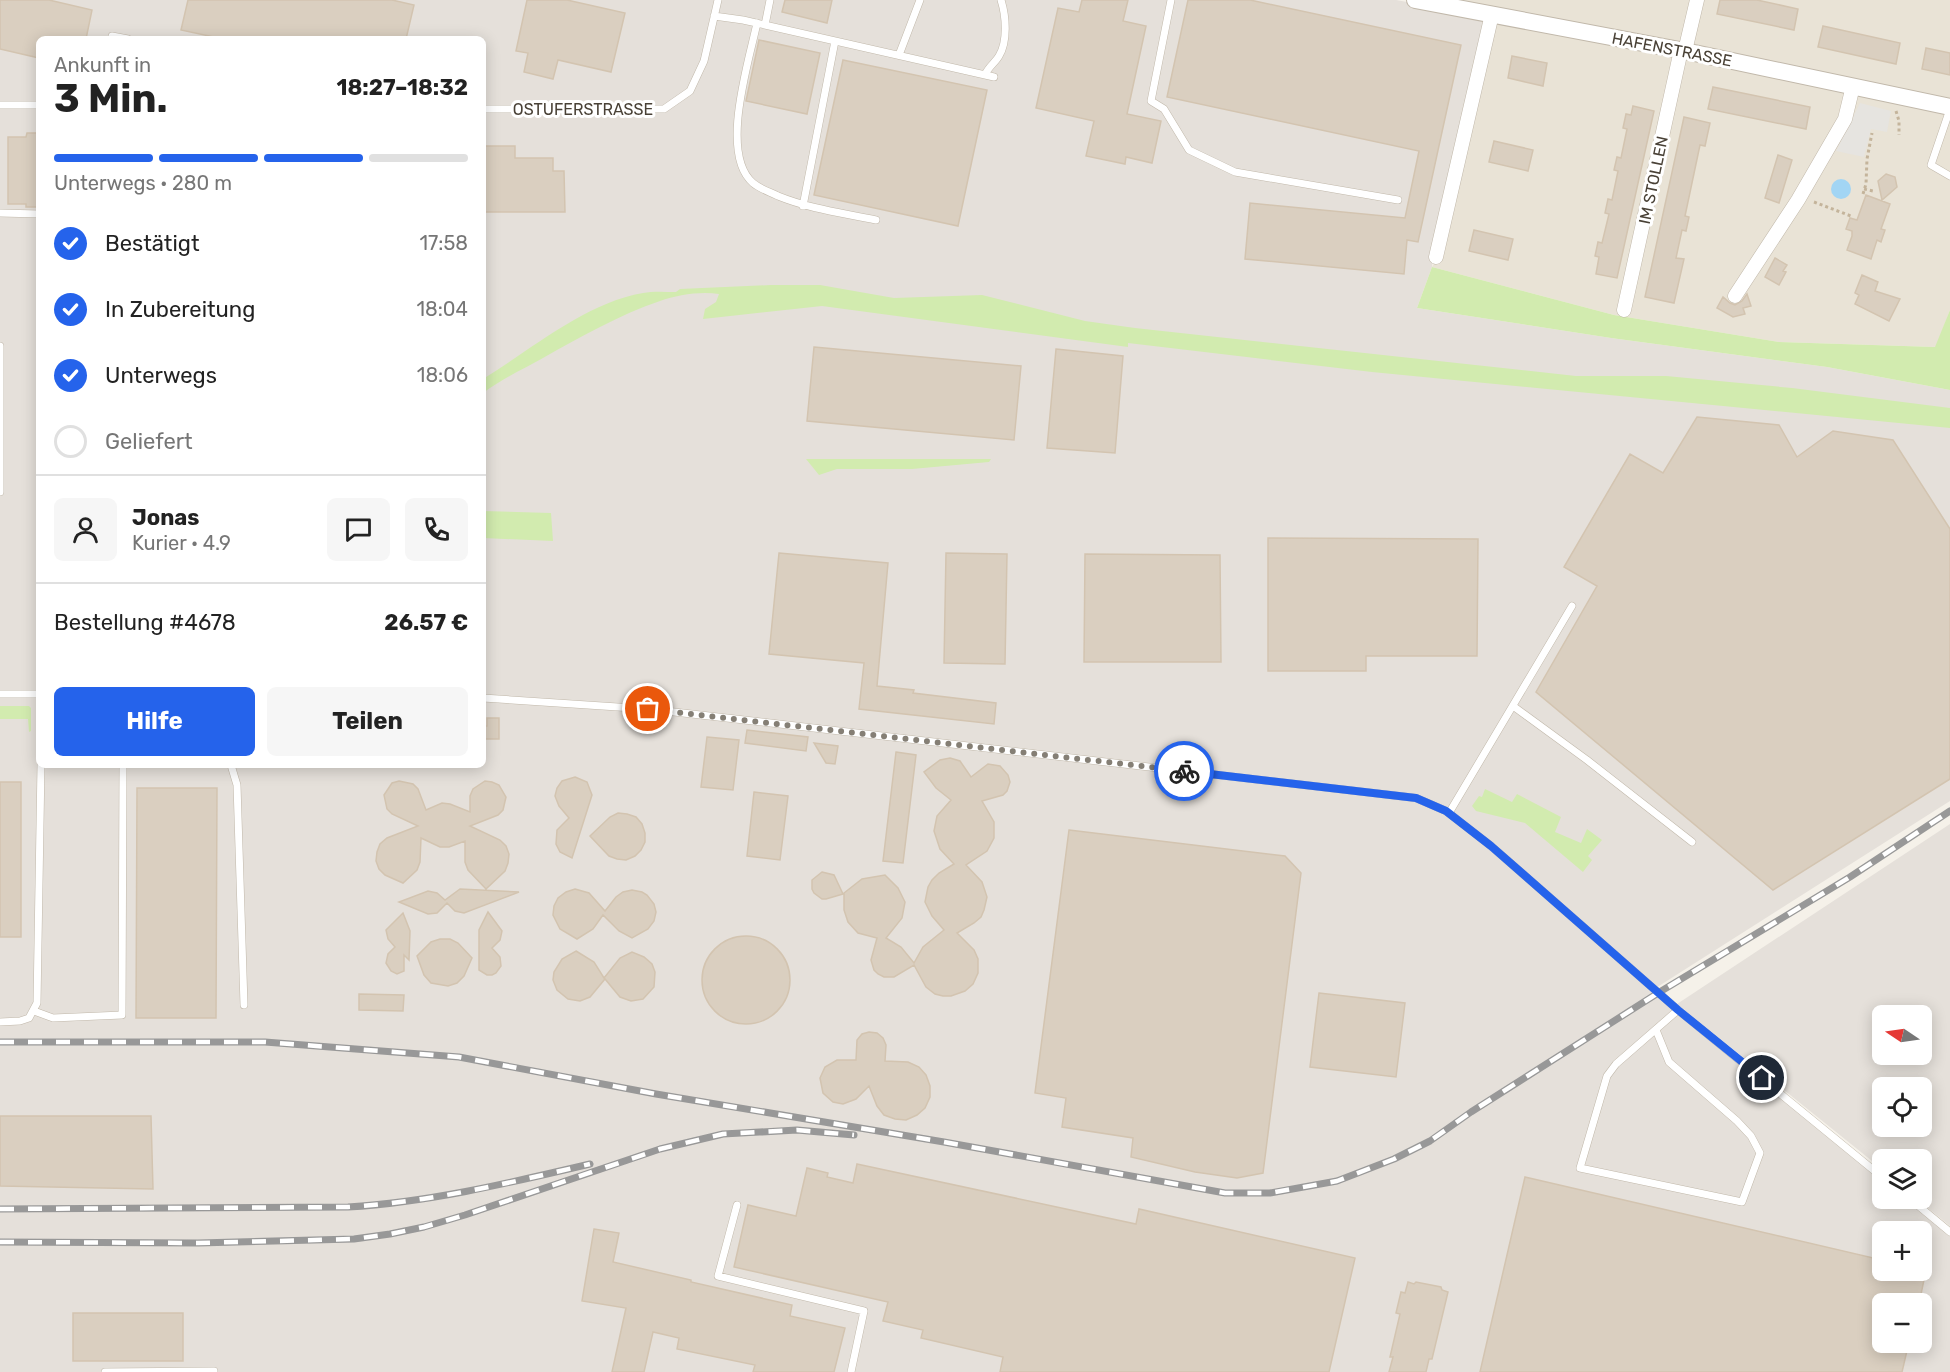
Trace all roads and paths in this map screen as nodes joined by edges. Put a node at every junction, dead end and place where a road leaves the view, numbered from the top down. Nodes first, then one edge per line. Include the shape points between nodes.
1 (718, 0) edge
2 (770, 0) edge
3 (920, 0) edge
4 (1001, 0) edge
5 (1171, 0) edge
6 (1415, 0) edge
7 (1697, 0) edge
8 (1492, 14) junction
9 (714, 16) junction
10 (761, 24) junction
11 (835, 41) junction
12 (1683, 51) junction
13 (899, 55) junction
14 (985, 75) junction
15 (994, 77) dead end
16 (1853, 86) junction
17 (1897, 96) junction
18 (0, 105) edge
19 (36, 105) edge
20 (1950, 108) edge
21 (486, 109) edge
22 (1872, 133) dead end
23 (1899, 135) dead end
24 (1950, 176) edge
25 (1873, 191) dead end
26 (1800, 196) junction
27 (1398, 200) dead end
28 (803, 206) junction
29 (0, 213) edge
30 (36, 214) edge
31 (1851, 216) dead end
32 (876, 220) dead end
33 (1436, 257) dead end
34 (1735, 296) dead end
35 (1624, 310) dead end
36 (0, 346) edge
37 (0, 492) edge
38 (1572, 606) dead end
39 (0, 694) edge
40 (36, 694) edge
41 (486, 698) edge
42 (1513, 706) junction
43 (41, 768) edge
44 (123, 768) edge
45 (232, 768) edge
46 (1449, 813) junction
47 (1692, 842) dead end
48 (244, 1005) dead end
49 (1678, 1010) junction
50 (34, 1011) junction
51 (0, 1022) edge
52 (1656, 1030) junction
53 (1872, 1169) edge
54 (737, 1205) dead end
55 (1922, 1209) edge
56 (1950, 1232) edge
57 (214, 1371) edge
58 (105, 1372) edge
59 (850, 1372) edge

1 - 9 lane, OSTUFERSTRASSE
2 - 10 lane
3 - 13 lane
4 - 14 lane via 1005,14 1003,46
5 - 27 lane via 1151,101 1164,109 1189,150 1235,172
6 - 8 street, HAFENSTRASSE
7 - 12 street, IM STOLLEN
8 - 12 street, HAFENSTRASSE
8 - 33 street
9 - 10 lane
9 - 21 lane, OSTUFERSTRASSE via 704,61 690,91 664,109
10 - 11 lane
10 - 28 lane via 741,101 738,149 742,171 754,184
11 - 13 lane
11 - 28 lane
12 - 16 street, HAFENSTRASSE
12 - 35 street, IM STOLLEN
13 - 14 lane
14 - 15 lane
16 - 17 street, HAFENSTRASSE
16 - 26 street via 1845,119
17 - 20 street, HAFENSTRASSE
17 - 23 path
18 - 19 lane
20 - 24 lane via 1931,165
22 - 25 path via 1863,192
26 - 31 path
26 - 34 street
28 - 32 lane
29 - 30 lane
36 - 37 lane
38 - 42 lane
39 - 40 lane
41 - 46 lane via 657,710 1093,759 1416,798
42 - 46 lane
42 - 47 lane
43 - 50 lane
44 - 50 lane via 122,1015 53,1018
45 - 48 lane via 237,784
46 - 49 lane
49 - 52 lane
49 - 53 lane
50 - 51 lane via 20,1021
52 - 52 lane via 1607,1076 1580,1168 1742,1202 1760,1153 1737,1120 1669,1062
54 - 59 lane via 718,1276 864,1311
55 - 56 lane
57 - 58 lane

